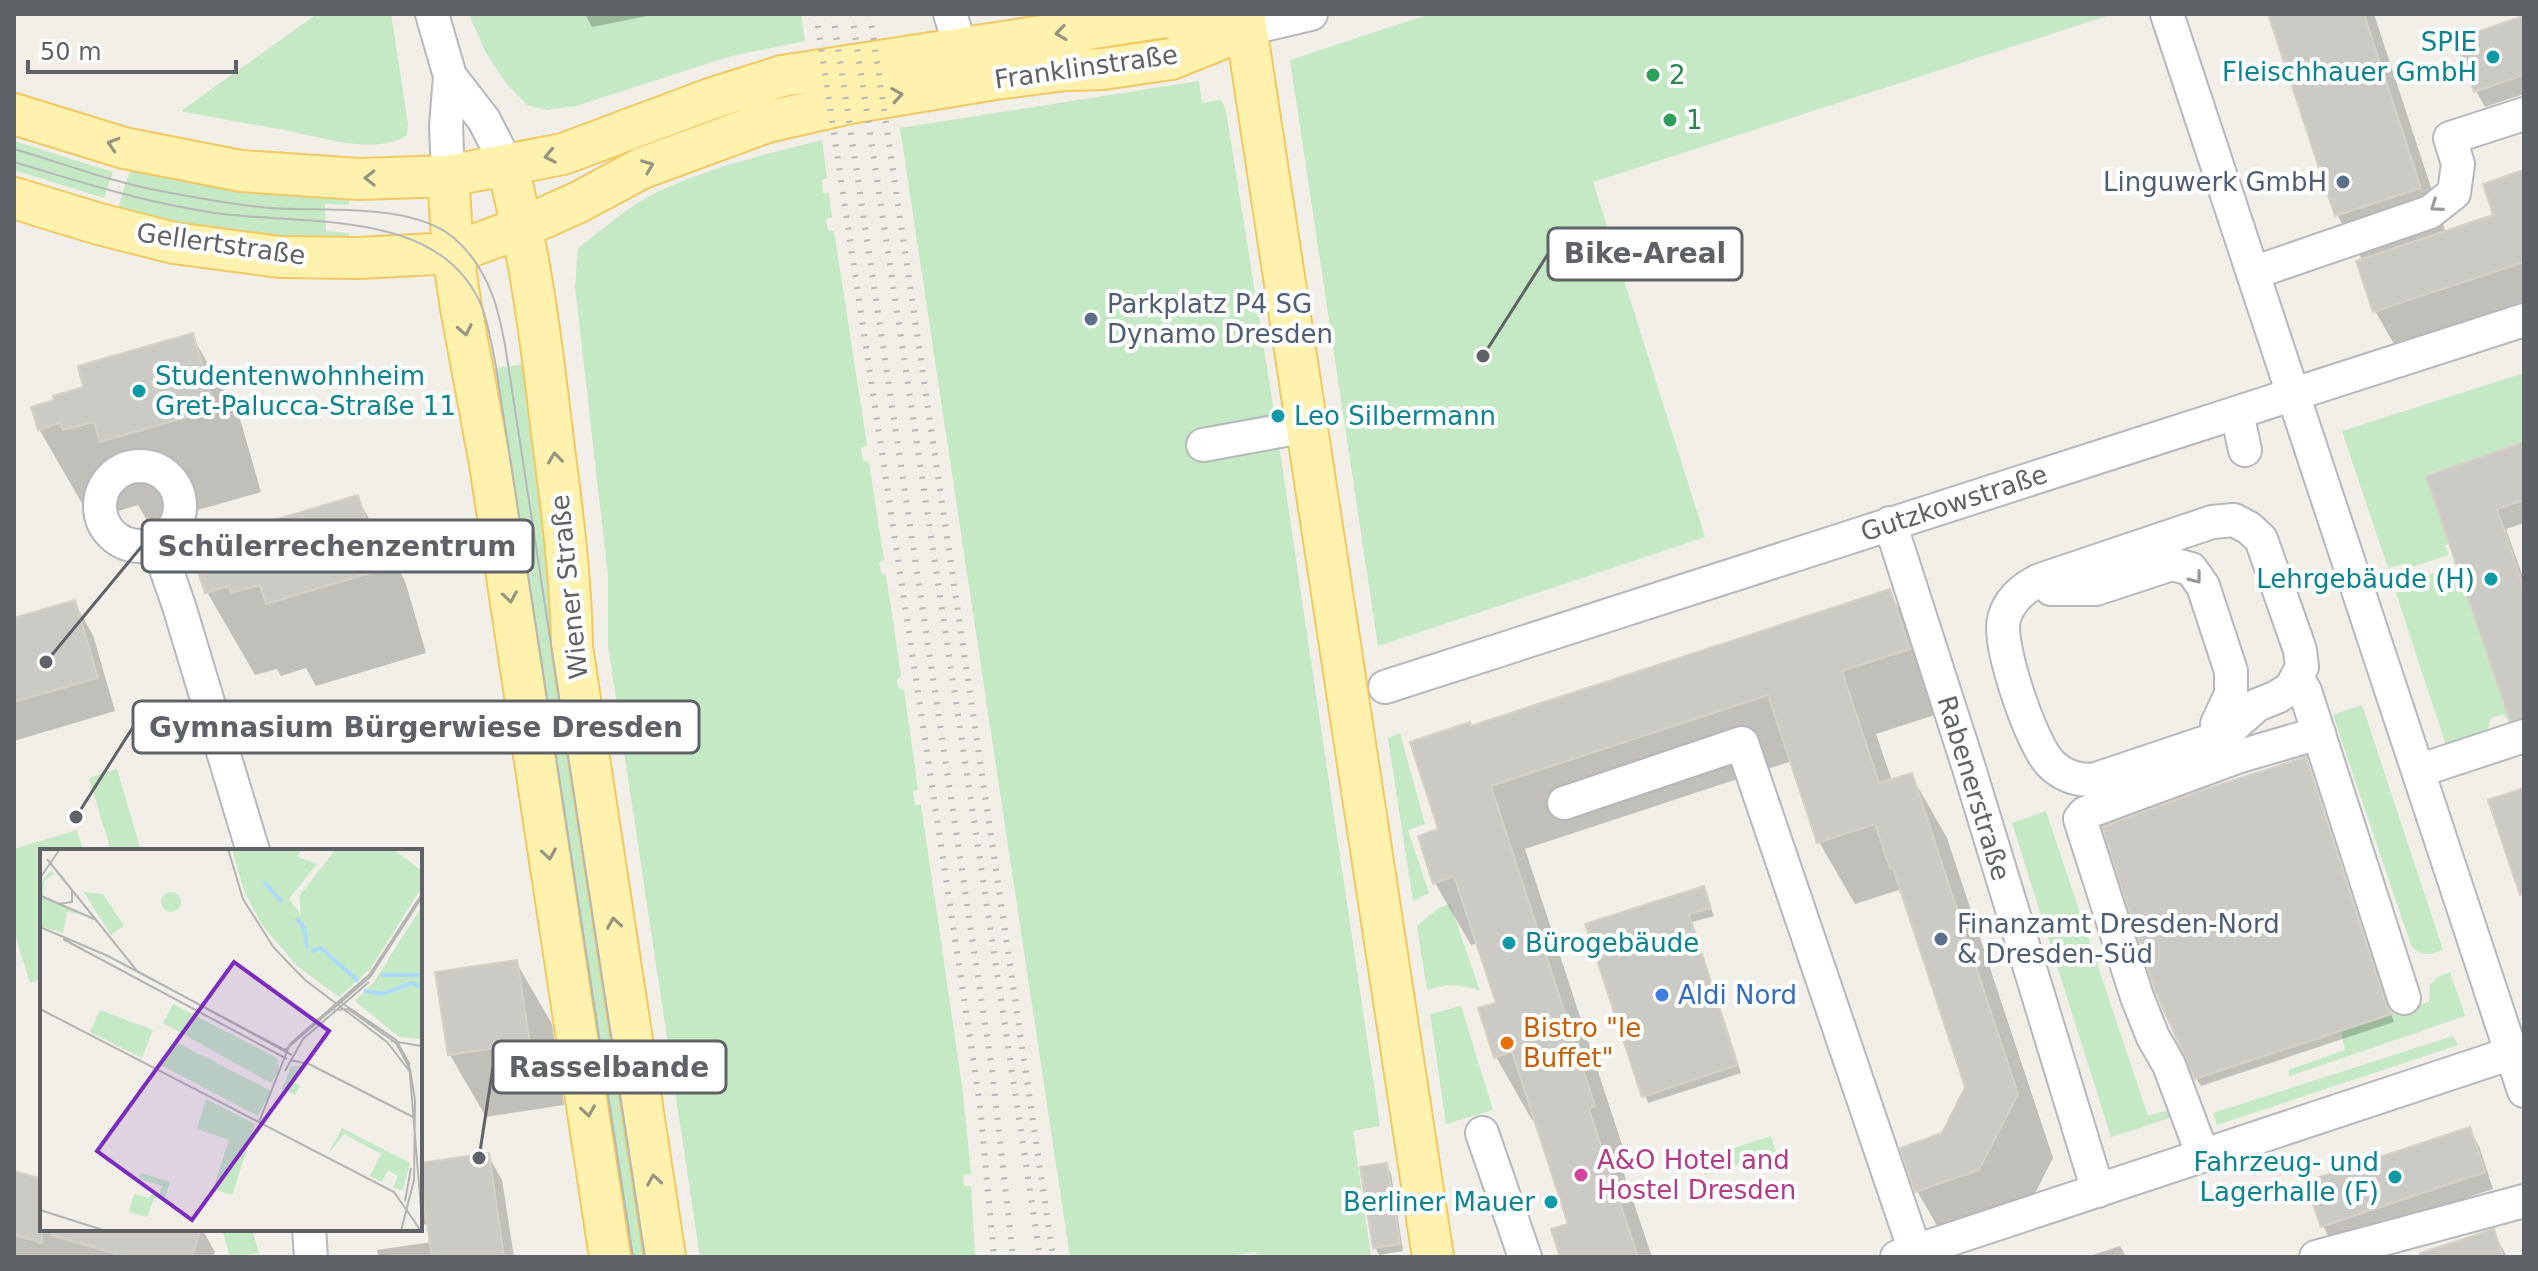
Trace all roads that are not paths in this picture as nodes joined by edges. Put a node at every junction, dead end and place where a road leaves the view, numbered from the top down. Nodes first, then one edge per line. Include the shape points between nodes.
1 (432, 14) edge
2 (1311, 14) edge
3 (2167, 14) edge
4 (1245, 22) edge
5 (955, 31) edge
6 (450, 76) junction
7 (995, 79) junction
8 (14, 114) edge
9 (2524, 114) edge
10 (507, 165) junction
11 (448, 176) junction
12 (14, 198) edge
13 (523, 227) junction
14 (453, 253) junction
15 (2253, 273) junction
16 (2524, 320) edge
17 (2293, 395) junction
18 (2237, 413) junction
19 (1307, 426) junction
20 (1203, 445) dead end
21 (2245, 450) dead end
22 (1890, 523) junction
23 (157, 543) dead end
24 (2051, 589) junction
25 (2298, 679) junction
26 (1385, 687) dead end
27 (2217, 724) junction
28 (2319, 733) junction
29 (2524, 736) edge
30 (2071, 770) junction
31 (2418, 771) junction
32 (1564, 803) dead end
33 (2080, 819) junction
34 (252, 849) edge
35 (2404, 998) dead end
36 (2518, 1051) edge
37 (2524, 1091) edge
38 (1482, 1133) dead end
39 (2203, 1156) junction
40 (2098, 1191) junction
41 (2524, 1201) edge
42 (309, 1231) edge
43 (1906, 1254) edge
44 (311, 1257) edge
45 (610, 1257) edge
46 (665, 1257) edge
47 (1433, 1257) edge
48 (1525, 1257) edge
49 (2316, 1257) edge

1 - 6 street, Wiener Straße
2 - 4 street
3 - 15 street
4 -> 5 main road, Franklinstraße via 1165,17
4 - 7 main road, Franklinstraße via 1171,59
4 - 19 main road
5 - 7 street
5 -> 10 main road, Franklinstraße via 782,76 563,154
6 - 10 street, Wiener Straße via 484,120
6 - 11 street, Wiener Straße
13 -> 7 main road, Franklinstraße via 642,168 767,122
11 -> 8 main road via 359,179 241,171 124,148
9 -> 15 street via 2450,138 2458,164 2454,193 2430,212
10 - 11 main road
10 - 13 main road, Wiener Straße
11 - 14 main road, Wiener Straße
12 - 14 main road, Gellertstraße via 174,243 280,257
13 - 14 main road, Gellertstraße
46 -> 13 main road, Wiener Straße via 572,647 571,588
14 -> 45 main road, Wiener Straße
15 - 17 street
16 - 17 street, Gutzkowstraße
17 - 18 street, Gutzkowstraße
17 - 31 street
18 - 21 street
18 - 22 street, Gutzkowstraße
19 - 20 street
19 - 47 main road
22 - 26 street, Gutzkowstraße
22 - 40 street, Rabenerstraße
23 - 34 street
24 -> 27 street via 2096,589 2172,564 2191,569 2201,581 2231,671 2231,694
24 - 27 street via 2219,533 2242,538 2255,554 2290,666 2279,682 2247,697
24 - 30 street via 2023,607 2015,638 2047,737
25 - 28 street
25 - 30 street via 2217,739 2103,778 2089,780
25 - 30 street via 2300,650 2266,550 2245,524 2216,521 2040,580 2013,600 2002,639 2038,748 2051,764
27 - 30 street
28 - 33 street via 2237,757 2168,789 2085,813
28 - 35 street
29 - 31 street
30 - 33 street via 2069,786
31 - 36 street
32 - 43 street via 1742,743
33 - 39 street via 2137,997
36 - 37 street
36 - 39 street
38 - 48 street
39 - 40 street
40 - 43 street
41 - 49 street
42 - 44 street

